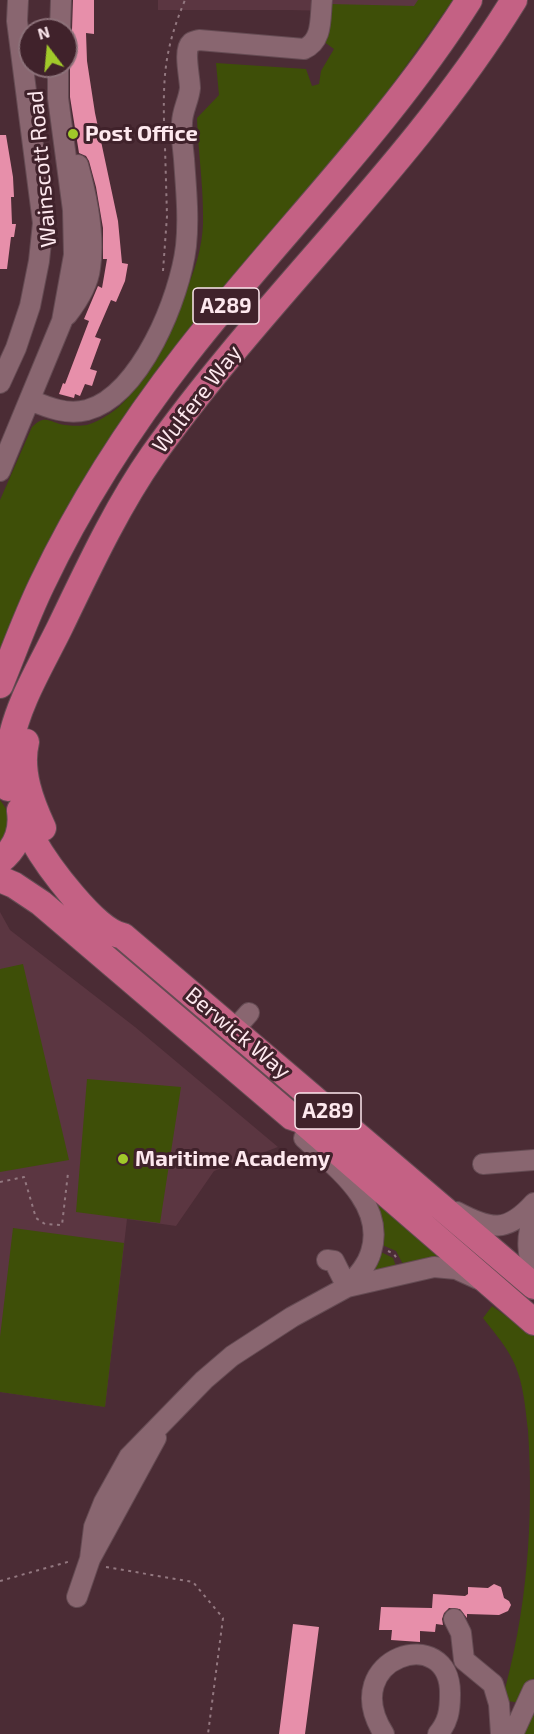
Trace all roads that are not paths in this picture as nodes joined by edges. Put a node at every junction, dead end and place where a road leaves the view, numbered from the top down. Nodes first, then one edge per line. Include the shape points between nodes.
1 (18, 0) edge
2 (61, 0) edge
3 (322, 0) edge
4 (469, 0) edge
5 (514, 0) edge
6 (60, 18) edge
7 (58, 78) edge
8 (0, 383) edge
9 (30, 400) junction
10 (0, 471) edge
11 (82, 581) junction
12 (0, 685) edge
13 (9, 793) edge
14 (0, 861) edge
15 (0, 879) edge
16 (123, 936) junction
17 (292, 1117) junction
18 (534, 1160) edge
19 (483, 1164) dead end
20 (433, 1200) junction
21 (534, 1203) edge
22 (534, 1218) edge
23 (327, 1260) dead end
24 (534, 1275) edge
25 (490, 1284) junction
26 (534, 1286) edge
27 (347, 1287) junction
28 (534, 1322) edge
29 (77, 1597) dead end
30 (454, 1619) dead end
31 (532, 1690) dead end
32 (384, 1734) edge
33 (438, 1734) edge
34 (501, 1734) edge
35 (513, 1734) edge

1 - 8 street via 17,21 43,223 30,306
2 - 6 street
3 - 9 street via 316,40 304,49 199,40 190,44 190,89 182,124 186,247 173,297 157,336 136,372 117,394 102,403 88,410 64,411 51,410
4 - 12 main road, Wulfere Way / A289 via 359,150 223,309 141,415 64,539
5 - 11 main road, Wulfere Way / A289 via 446,100 249,332 152,457
7 - 9 street, Wainscott Road via 73,210 74,255 62,321
9 - 10 street, Wainscott Road
11 - 13 main road, Wulfere Way / A289 via 14,727 9,748
11 - 16 main road, A289 via 30,725 24,748 25,770 38,816 64,866
13 - 14 main road, Wulfere Way via 20,827 18,838
13 - 16 main road, Berwick Way / A289 via 54,873 100,922
15 - 17 main road, Berwick Way / A289 via 41,903
16 - 20 main road, Berwick Way / A289 via 241,1022
17 - 25 main road, Berwick Way / A289 via 301,1119
17 - 27 street via 293,1128 347,1178 372,1219 371,1253
18 - 19 street
20 - 21 street via 478,1223 494,1226 519,1220
20 - 26 main road, Berwick Way / A289
22 - 24 street via 528,1239
23 - 27 street via 334,1262
25 - 27 street via 456,1269 434,1267
25 - 28 main road, Berwick Way / A289
27 - 29 street via 232,1356 165,1422 89,1561
30 - 34 street via 461,1633 464,1660 494,1684
31 - 35 street
32 - 33 street via 372,1708 374,1682 389,1662 415,1653 440,1664 449,1675 448,1721

